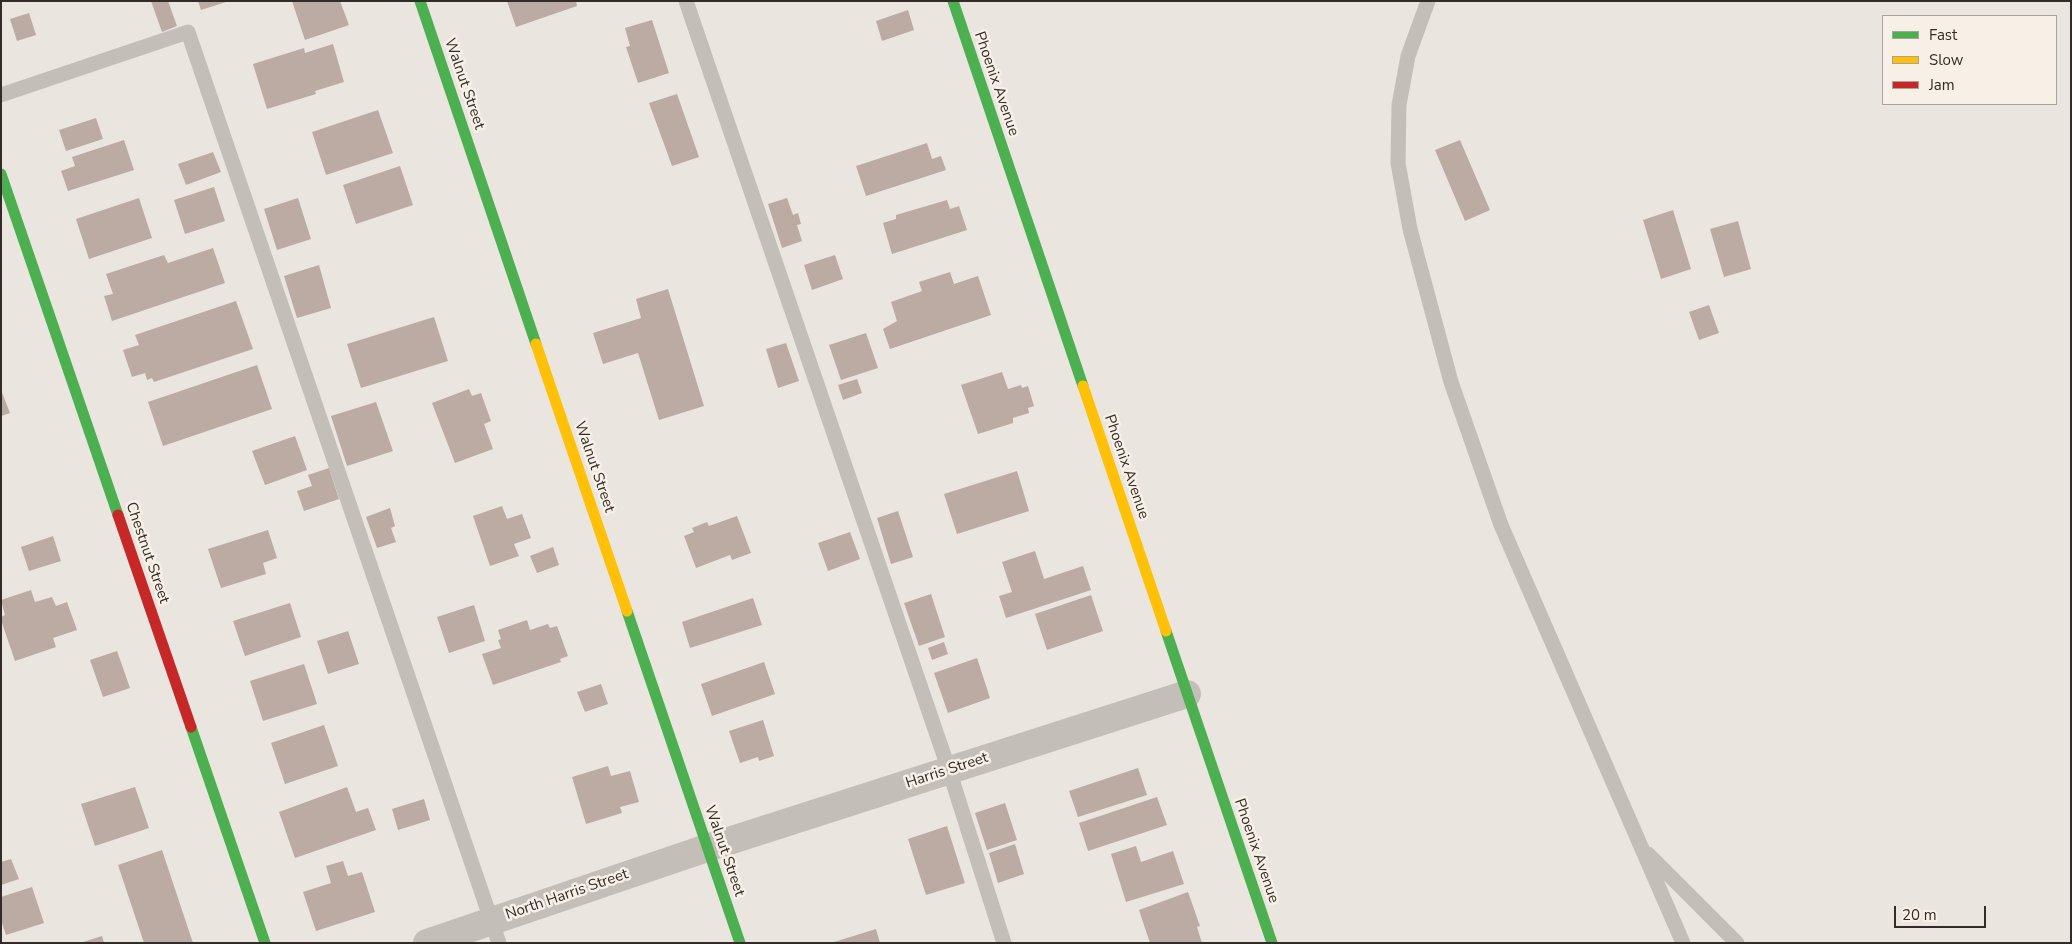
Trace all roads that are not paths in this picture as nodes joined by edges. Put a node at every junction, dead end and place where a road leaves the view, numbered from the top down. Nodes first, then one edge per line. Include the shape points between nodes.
1 (420, 1) edge
2 (686, 1) edge
3 (953, 1) edge
4 (1428, 1) edge
5 (1, 94) edge
6 (1, 174) edge
7 (1187, 694) junction
8 (949, 770) junction
9 (707, 848) junction
10 (1642, 848) junction
11 (495, 932) edge
12 (265, 943) edge
13 (427, 943) edge
14 (740, 943) edge
15 (1004, 943) edge
16 (1272, 943) edge
17 (1683, 943) edge
18 (1737, 943) edge

1 - 9 street, Walnut Street
2 - 8 lane
3 - 7 street, Phoenix Avenue
4 - 10 lane via 1408,56 1399,105 1398,162 1410,228 1452,382 1501,525
5 - 11 lane via 188,32
6 - 12 street, Chestnut Street
7 - 8 street, Harris Street
7 - 16 street, Phoenix Avenue
8 - 9 street, Harris Street
8 - 15 lane
9 - 11 street, North Harris Street
9 - 14 street, Walnut Street
10 - 17 lane
10 - 18 lane
11 - 13 street, North Harris Street

